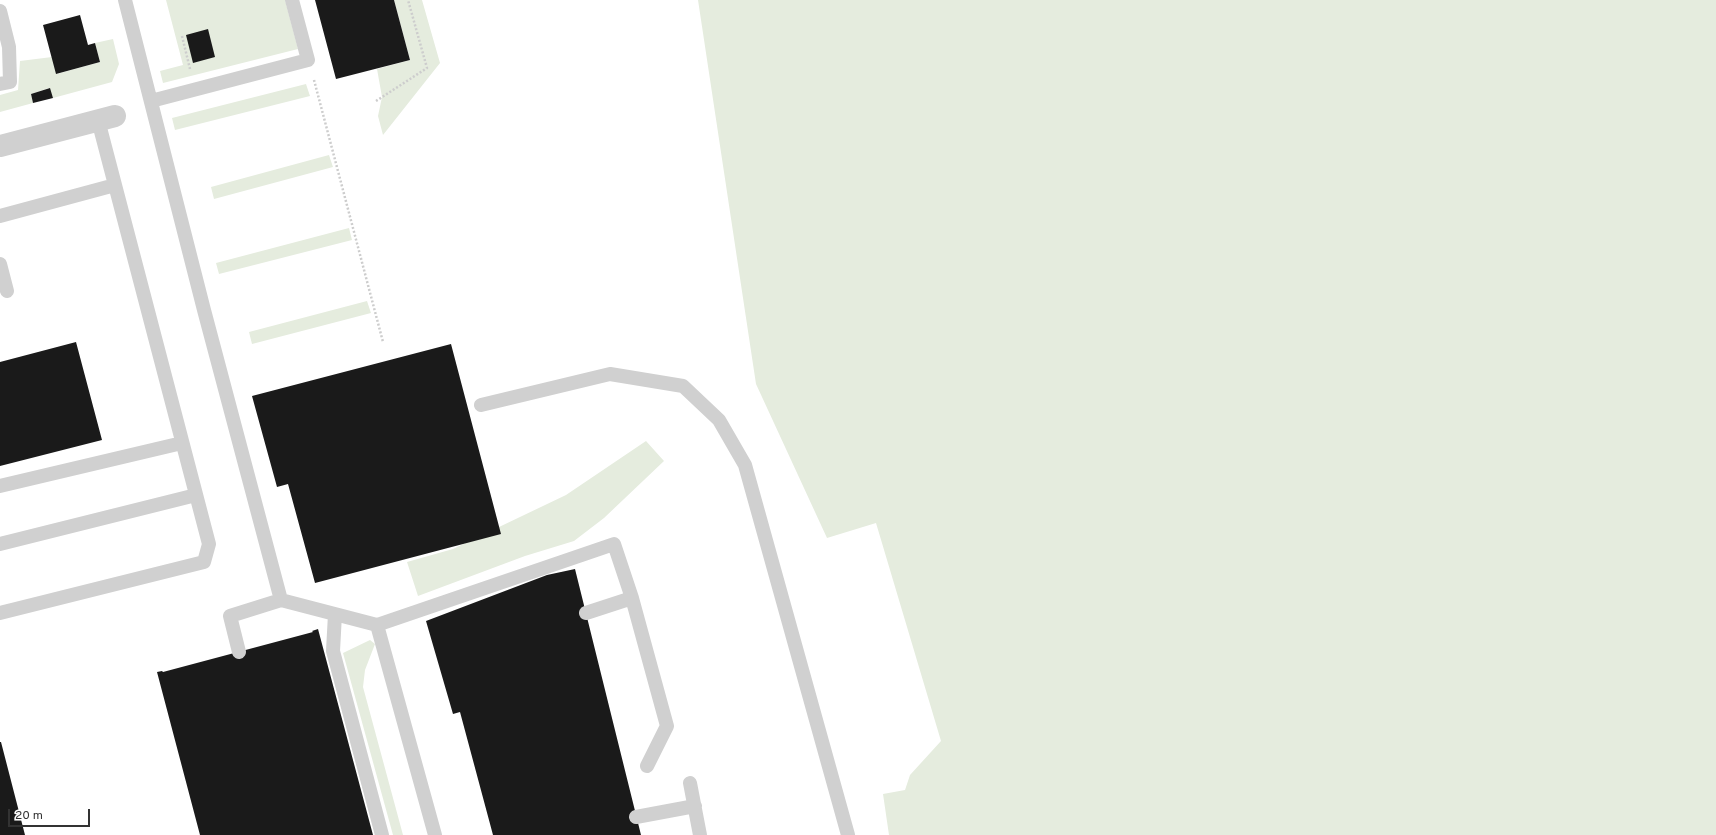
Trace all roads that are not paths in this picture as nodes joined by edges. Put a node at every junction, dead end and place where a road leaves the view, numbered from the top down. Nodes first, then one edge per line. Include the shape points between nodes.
1 (125, 0) edge
2 (292, 0) edge
3 (0, 11) edge
4 (0, 84) edge
5 (151, 101) junction
6 (107, 118) joint
7 (0, 146) edge
8 (115, 185) junction
9 (0, 216) edge
10 (0, 264) edge
11 (7, 291) dead end
12 (482, 405) dead end
13 (182, 444) junction
14 (0, 486) edge
15 (196, 495) junction
16 (0, 544) edge
17 (632, 598) junction
18 (281, 600) junction
19 (0, 613) edge
20 (586, 613) dead end
21 (335, 614) junction
22 (377, 625) junction
23 (239, 652) dead end
24 (647, 766) dead end
25 (690, 783) dead end
26 (695, 806) junction
27 (636, 817) dead end
28 (382, 835) edge
29 (434, 835) edge
30 (700, 835) edge
31 (848, 835) edge

1 - 5 lane
2 - 5 lane via 308,60
3 - 4 lane via 9,47 10,82
5 - 18 lane
6 - 7 street
6 - 8 lane
8 - 9 lane
8 - 13 lane
10 - 11 lane
12 - 31 lane via 610,374 683,386 719,420 745,465
13 - 14 lane
13 - 15 lane
15 - 16 lane
15 - 19 lane via 208,544 204,562
17 - 20 lane
17 - 22 lane via 614,544
17 - 24 lane via 667,726
18 - 21 lane
18 - 23 lane via 230,616
21 - 22 lane
21 - 28 lane via 333,651
22 - 29 lane
25 - 26 lane
26 - 27 lane
26 - 30 lane

